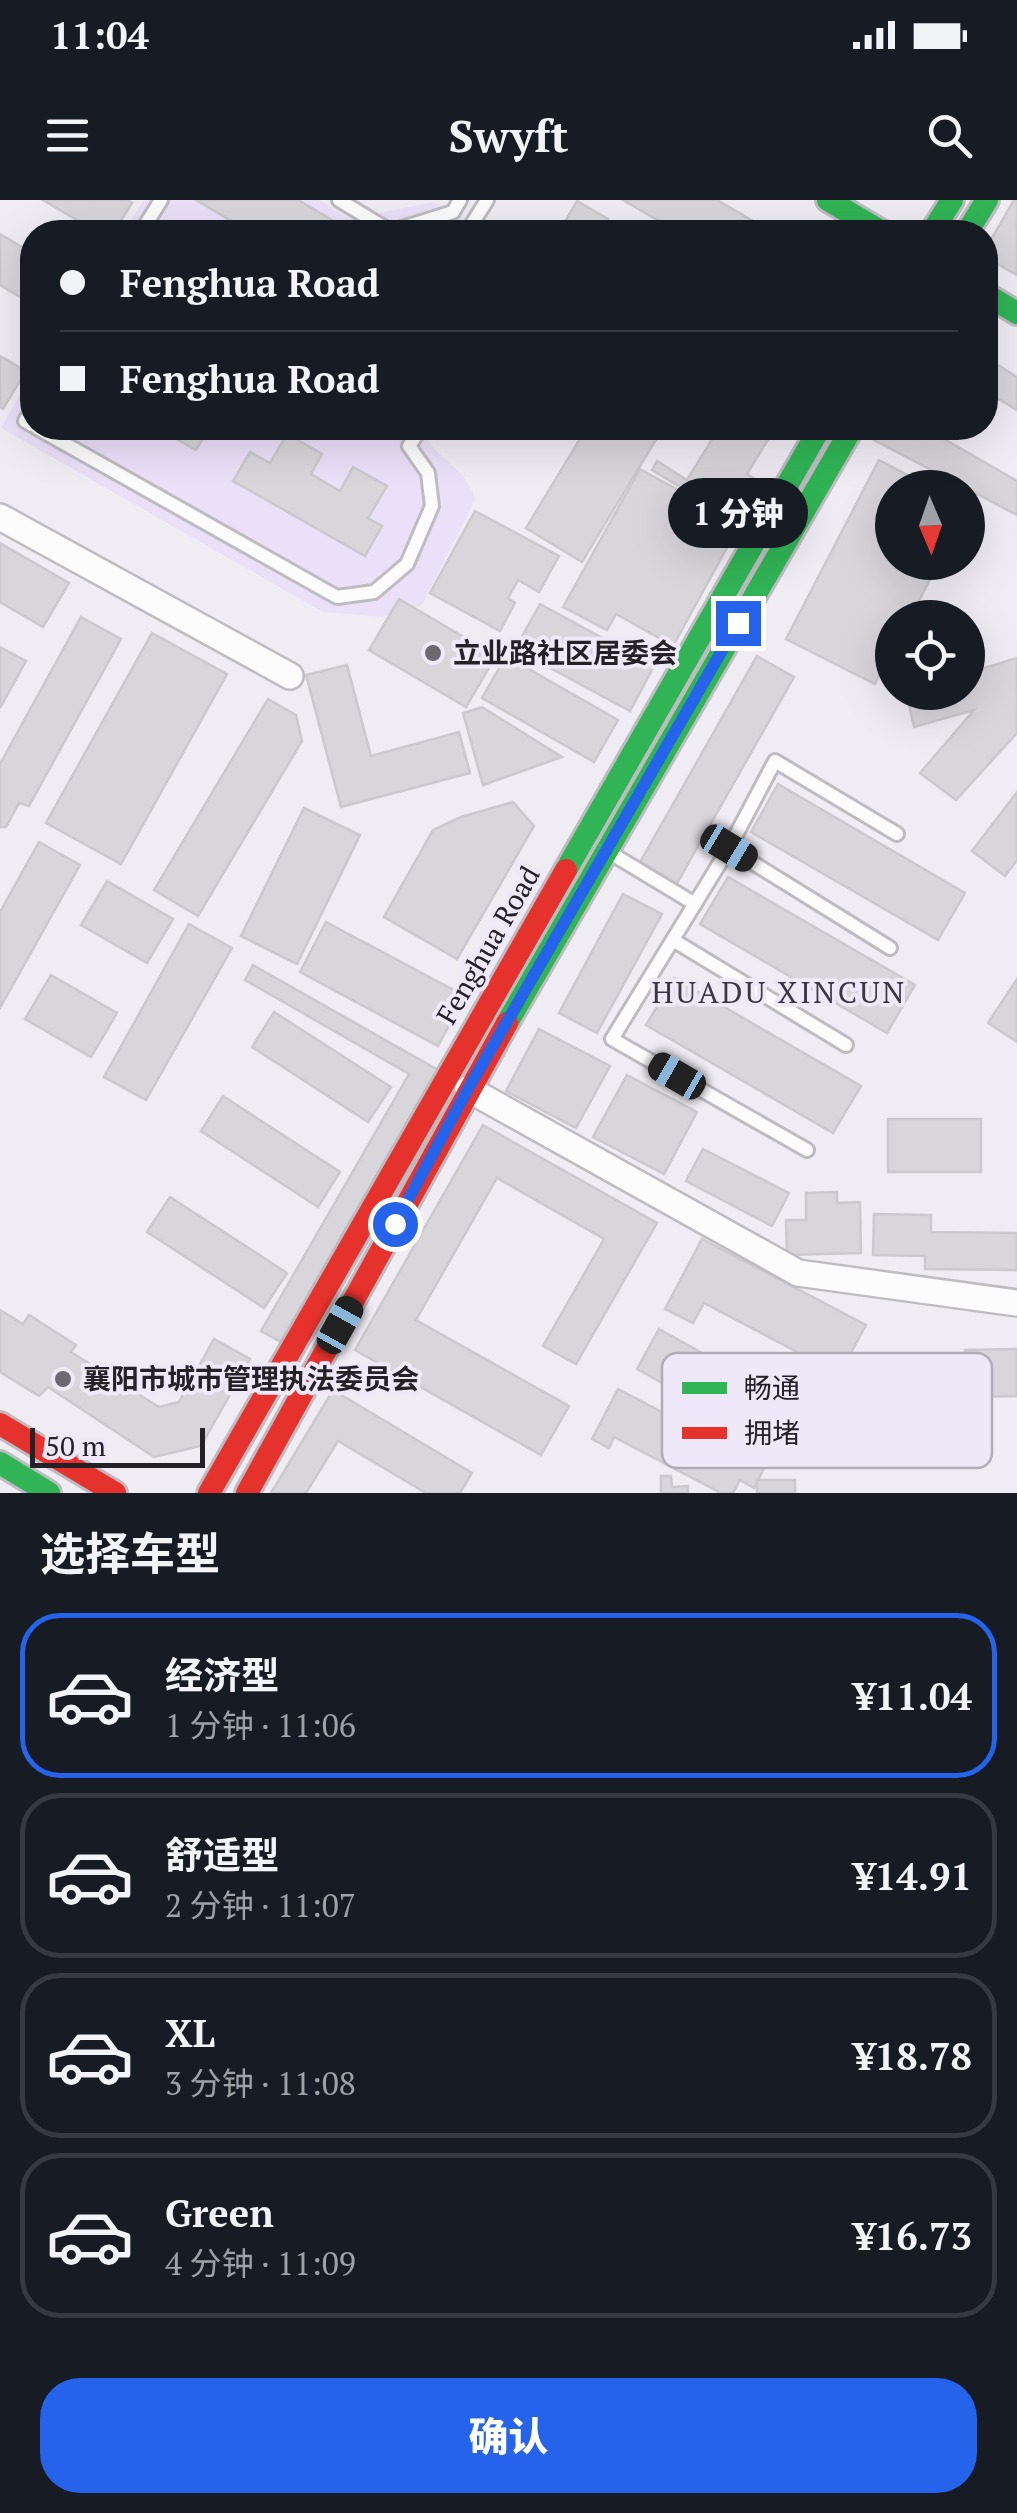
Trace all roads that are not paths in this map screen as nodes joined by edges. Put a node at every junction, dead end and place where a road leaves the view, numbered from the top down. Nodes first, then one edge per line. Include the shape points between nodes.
1 (339, 200) edge
2 (460, 200) edge
3 (828, 200) edge
4 (371, 220) edge
5 (428, 220) edge
6 (862, 220) edge
7 (59, 440) edge
8 (413, 440) edge
9 (813, 440) edge
10 (845, 440) edge
11 (0, 516) edge
12 (290, 676) dead end
13 (897, 834) dead end
14 (729, 848) junction
15 (606, 850) junction
16 (695, 904) junction
17 (673, 940) junction
18 (890, 948) dead end
19 (846, 1045) dead end
20 (468, 1089) junction
21 (806, 1150) dead end
22 (1017, 1303) edge
23 (0, 1424) edge
24 (0, 1463) edge
25 (50, 1493) edge
26 (115, 1493) edge
27 (208, 1493) edge
28 (247, 1493) edge

1 - 4 lane
2 - 5 lane via 454,212
3 - 6 street
7 - 8 lane via 337,597 374,592 407,564 432,506 428,474 409,446
9 - 27 street, Fenghua Road
10 - 15 street, Fenghua Road
11 - 12 street
13 - 14 lane via 775,761
14 - 16 lane
14 - 18 lane
15 - 16 lane
15 - 20 street, Fenghua Road
16 - 17 lane
17 - 19 lane
17 - 21 lane via 612,1040
20 - 22 street via 798,1274
20 - 28 street, Fenghua Road
23 - 26 street
24 - 25 street

